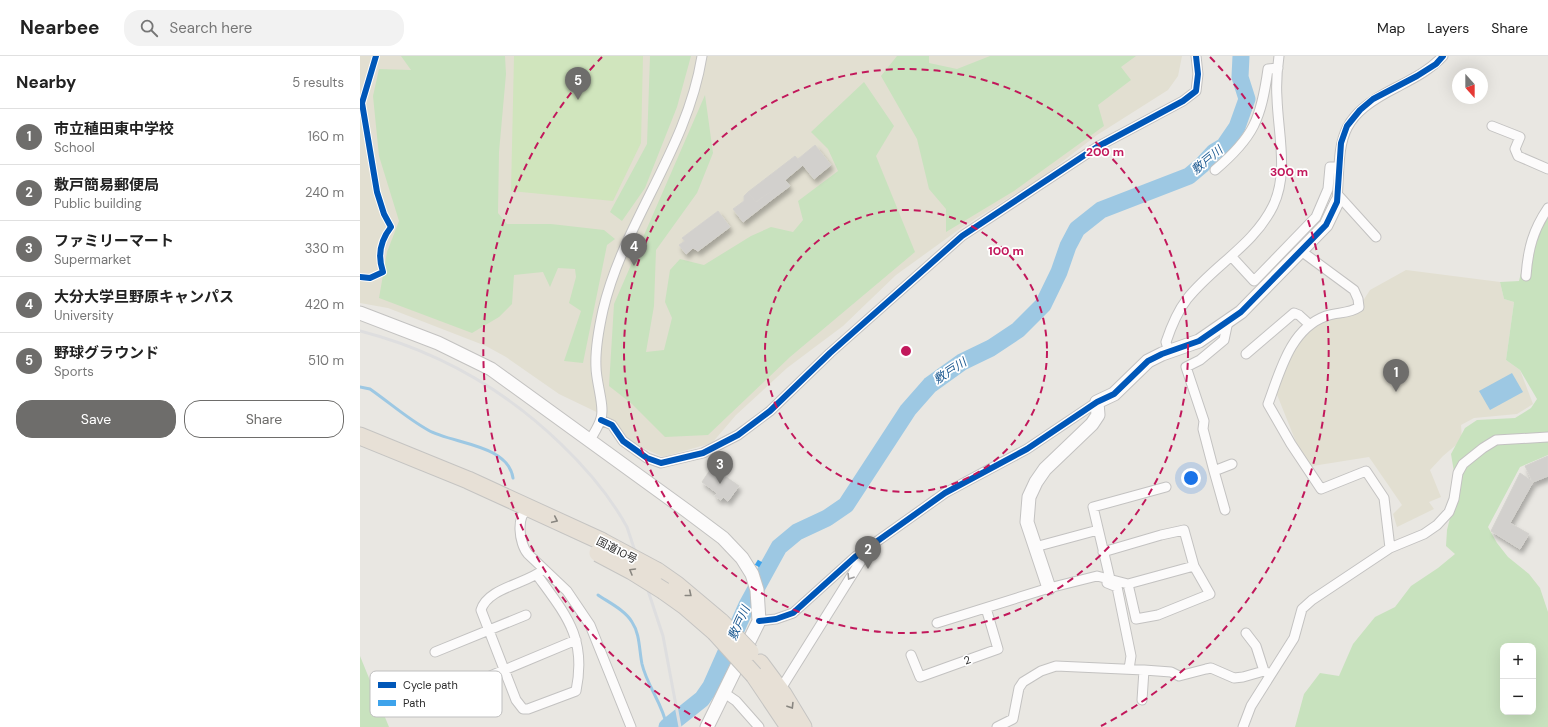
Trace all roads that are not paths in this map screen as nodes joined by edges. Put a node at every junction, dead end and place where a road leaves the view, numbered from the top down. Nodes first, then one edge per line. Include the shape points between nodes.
1 (702, 56) edge
2 (1196, 56) edge
3 (1279, 56) edge
4 (1443, 56) edge
5 (1278, 68) junction
6 (1492, 126) dead end
7 (1339, 167) junction
8 (1548, 169) edge
9 (1215, 170) dead end
10 (1338, 199) junction
11 (1548, 208) edge
12 (1376, 237) dead end
13 (1301, 251) junction
14 (1230, 256) junction
15 (1526, 276) dead end
16 (360, 313) edge
17 (1228, 321) junction
18 (1310, 325) junction
19 (1169, 352) junction
20 (1246, 354) dead end
21 (1097, 402) junction
22 (601, 420) junction
23 (360, 436) edge
24 (1548, 437) edge
25 (590, 440) junction
26 (1232, 464) dead end
27 (1214, 471) junction
28 (1166, 487) dead end
29 (1225, 510) dead end
30 (525, 511) junction
31 (1098, 530) junction
32 (871, 544) junction
33 (600, 547) junction
34 (1035, 547) junction
35 (1390, 548) junction
36 (1103, 552) junction
37 (1194, 566) junction
38 (540, 572) junction
39 (1107, 578) junction
40 (1128, 584) junction
41 (1049, 588) junction
42 (986, 608) junction
43 (526, 615) dead end
44 (759, 621) junction
45 (937, 624) dead end
46 (718, 627) junction
47 (488, 631) junction
48 (1246, 633) dead end
49 (576, 640) junction
50 (435, 652) dead end
51 (911, 655) dead end
52 (757, 669) junction
53 (1129, 669) junction
54 (503, 670) junction
55 (1144, 670) junction
56 (1267, 673) junction
57 (780, 690) junction
58 (723, 692) junction
59 (1142, 700) dead end
60 (631, 727) edge
61 (707, 727) edge
62 (759, 727) edge
63 (789, 727) edge
64 (803, 727) edge
65 (997, 727) edge
66 (1243, 727) edge

1 - 22 street via 692,98 675,145 632,232 609,287 600,324 596,358 596,383
2 - 22 street via 1196,91 1183,101 1097,147 962,236 746,430 703,453 661,463 647,458 623,441 612,425
3 - 5 street
4 - 7 street via 1436,64 1374,99 1360,110 1347,126 1341,143
5 - 9 street via 1268,69 1263,103 1246,141
5 - 14 street via 1281,184 1265,221
6 - 8 street via 1520,137 1515,149 1518,156
7 - 10 street
7 - 14 street via 1330,167 1328,189 1316,217 1254,281
10 - 12 street
10 - 13 street via 1326,225
11 - 15 street via 1537,223 1532,238
13 - 17 street via 1241,312
13 - 18 street via 1354,290 1359,307 1352,312 1326,316
14 - 19 street via 1187,299 1177,314 1166,342
16 - 25 street via 438,343 490,369
17 - 19 street via 1199,341
17 - 27 street via 1224,340 1200,360 1186,367 1204,421 1203,429
18 - 20 street via 1294,313
18 - 35 street via 1284,359 1268,404 1321,489 1366,471 1384,498
19 - 21 street via 1148,361 1114,394
21 - 32 street via 1026,449 953,488
21 - 34 street via 1098,415 1092,424 1045,469 1029,497 1027,522
22 - 25 street
23 - 30 highway, 国道10号
24 - 35 street via 1496,440 1483,448 1463,464 1449,512 1438,525 1424,534
25 - 44 street via 723,538 742,558 755,581 759,598
26 - 27 street
27 - 29 street
28 - 31 street via 1093,507
30 - 33 highway, 国道10号
30 - 38 street via 521,538 523,548
31 - 34 street
31 - 36 street
32 - 44 street via 792,613 776,619
32 -> 57 street
46 -> 33 highway, 国道10号, bridge
33 -> 46 highway, 国道10号, bridge via 657,571 682,588
34 - 41 street
35 - 56 street via 1302,609 1294,638
36 - 37 street via 1184,530
36 - 39 street
37 - 40 street
37 - 40 street via 1210,594 1158,615 1136,619
38 - 47 street via 509,586 484,602 481,610
38 - 49 street via 566,614
38 - 60 street via 572,597 590,625
39 - 40 street
39 - 41 street via 1097,576
39 - 53 street via 1107,583 1117,587 1131,656
41 - 42 street
42 - 45 street
42 - 51 street, 2 via 998,649 920,677
43 - 47 street
44 - 58 street
46 - 52 highway, 国道10号, bridge
47 - 50 street
47 - 54 street
48 - 56 street via 1256,646
49 - 54 street
49 - 54 street via 579,674 576,691 528,709 523,708 516,700
52 - 57 highway, 国道10号
52 - 63 highway, 国道10号
53 - 55 street
53 - 65 street via 1056,666 1041,671 1023,682 1019,688 1013,719
55 - 56 street via 1171,672 1179,676 1211,668 1234,678
55 - 59 street
56 - 66 street
57 -> 64 highway, 国道10号
58 - 61 street
58 - 62 street via 736,701

